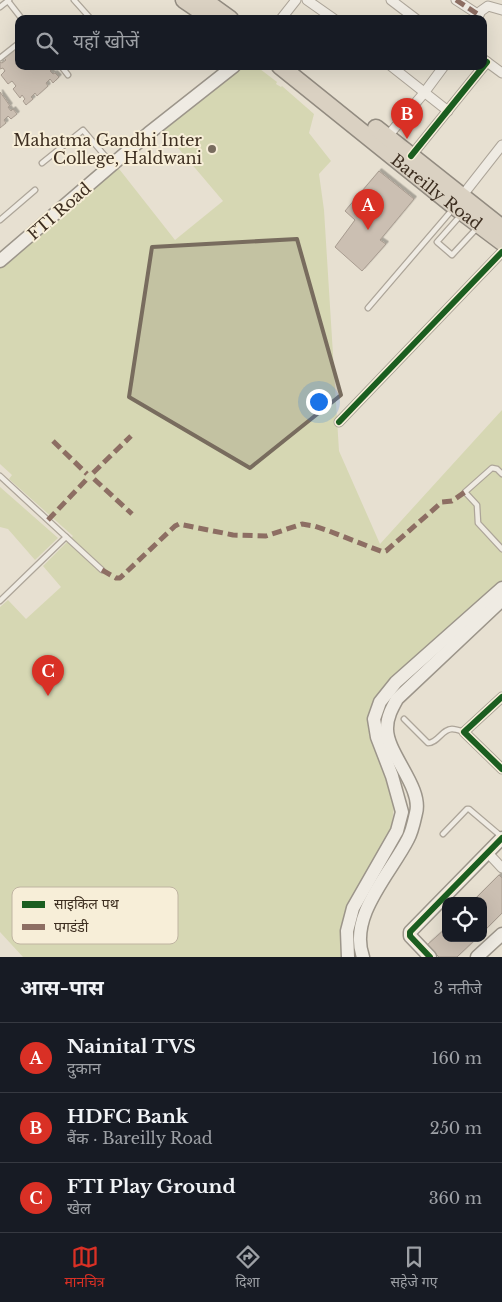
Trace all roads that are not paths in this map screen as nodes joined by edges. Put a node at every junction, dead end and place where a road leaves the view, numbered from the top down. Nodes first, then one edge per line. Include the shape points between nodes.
1 (8, 0) edge
2 (74, 0) edge
3 (184, 0) edge
4 (296, 0) edge
5 (306, 0) edge
6 (391, 0) edge
7 (456, 0) edge
8 (485, 3) edge
9 (208, 5) edge
10 (0, 7) edge
11 (502, 10) edge
12 (19, 15) edge
13 (87, 15) edge
14 (224, 15) edge
15 (284, 15) edge
16 (328, 15) edge
17 (411, 15) edge
18 (475, 15) edge
19 (479, 15) edge
20 (15, 46) edge
21 (0, 58) edge
22 (487, 62) edge
23 (64, 70) edge
24 (229, 70) edge
25 (285, 70) edge
26 (300, 70) edge
27 (396, 70) edge
28 (441, 70) edge
29 (478, 70) edge
30 (502, 73) edge
31 (68, 75) dead end
32 (424, 92) junction
33 (448, 111) junction
34 (383, 141) junction
35 (502, 146) edge
36 (411, 156) junction
37 (42, 162) dead end
38 (112, 165) junction
39 (36, 190) dead end
40 (460, 205) junction
41 (0, 211) edge
42 (5, 216) junction
43 (0, 220) edge
44 (479, 225) junction
45 (502, 228) edge
46 (502, 242) edge
47 (502, 252) edge
48 (0, 261) edge
49 (368, 308) dead end
50 (339, 422) dead end
51 (502, 474) edge
52 (0, 476) edge
53 (66, 537) junction
54 (502, 549) edge
55 (102, 570) dead end
56 (502, 588) edge
57 (502, 600) edge
58 (0, 601) edge
59 (502, 697) edge
60 (404, 719) dead end
61 (464, 732) junction
62 (502, 769) edge
63 (443, 834) dead end
64 (502, 837) edge
65 (488, 853) junction
66 (502, 868) edge
67 (502, 934) edge
68 (348, 957) edge
69 (363, 957) edge
70 (430, 957) edge
71 (477, 957) edge

1 - 10 lane
1 - 12 lane
2 - 13 lane
3 - 9 highway
4 - 15 street
5 - 16 street
6 - 17 street
7 - 18 street
8 - 11 street
8 - 19 street
9 - 14 highway
20 - 21 lane
22 - 30 street
23 - 31 lane
24 - 38 main road, FTI Road
25 - 34 highway, Bareilly Road
26 - 34 highway, Bareilly Road
27 - 32 street
28 - 32 street
29 - 33 street
32 - 33 street
32 - 34 street
33 - 36 street
34 - 36 highway, Bareilly Road
34 - 40 highway, Bareilly Road
35 - 40 street
36 - 40 highway, Bareilly Road
37 - 38 lane via 83,130
38 - 48 main road, FTI Road
39 - 42 lane
40 - 44 highway, Bareilly Road
40 - 44 lane via 437,242 452,255
40 - 45 highway, Bareilly Road
40 - 49 lane
41 - 42 lane
42 - 43 lane
44 - 46 highway, Bareilly Road
47 - 50 street
51 - 54 lane via 492,468 465,492 477,505 478,523
52 - 53 lane
53 - 55 lane
53 - 58 lane
56 - 68 main road via 396,682 380,702 374,719 377,737 402,812 397,831 353,908 347,931
57 - 69 main road via 397,699 390,713 386,728 389,740 416,797 417,811 409,838 366,908 361,929
59 - 61 street
60 - 61 lane via 428,743 450,729
61 - 62 street
63 - 64 lane via 469,809
64 - 65 main road
65 - 66 street
65 - 70 main road via 410,932
67 - 71 main road

